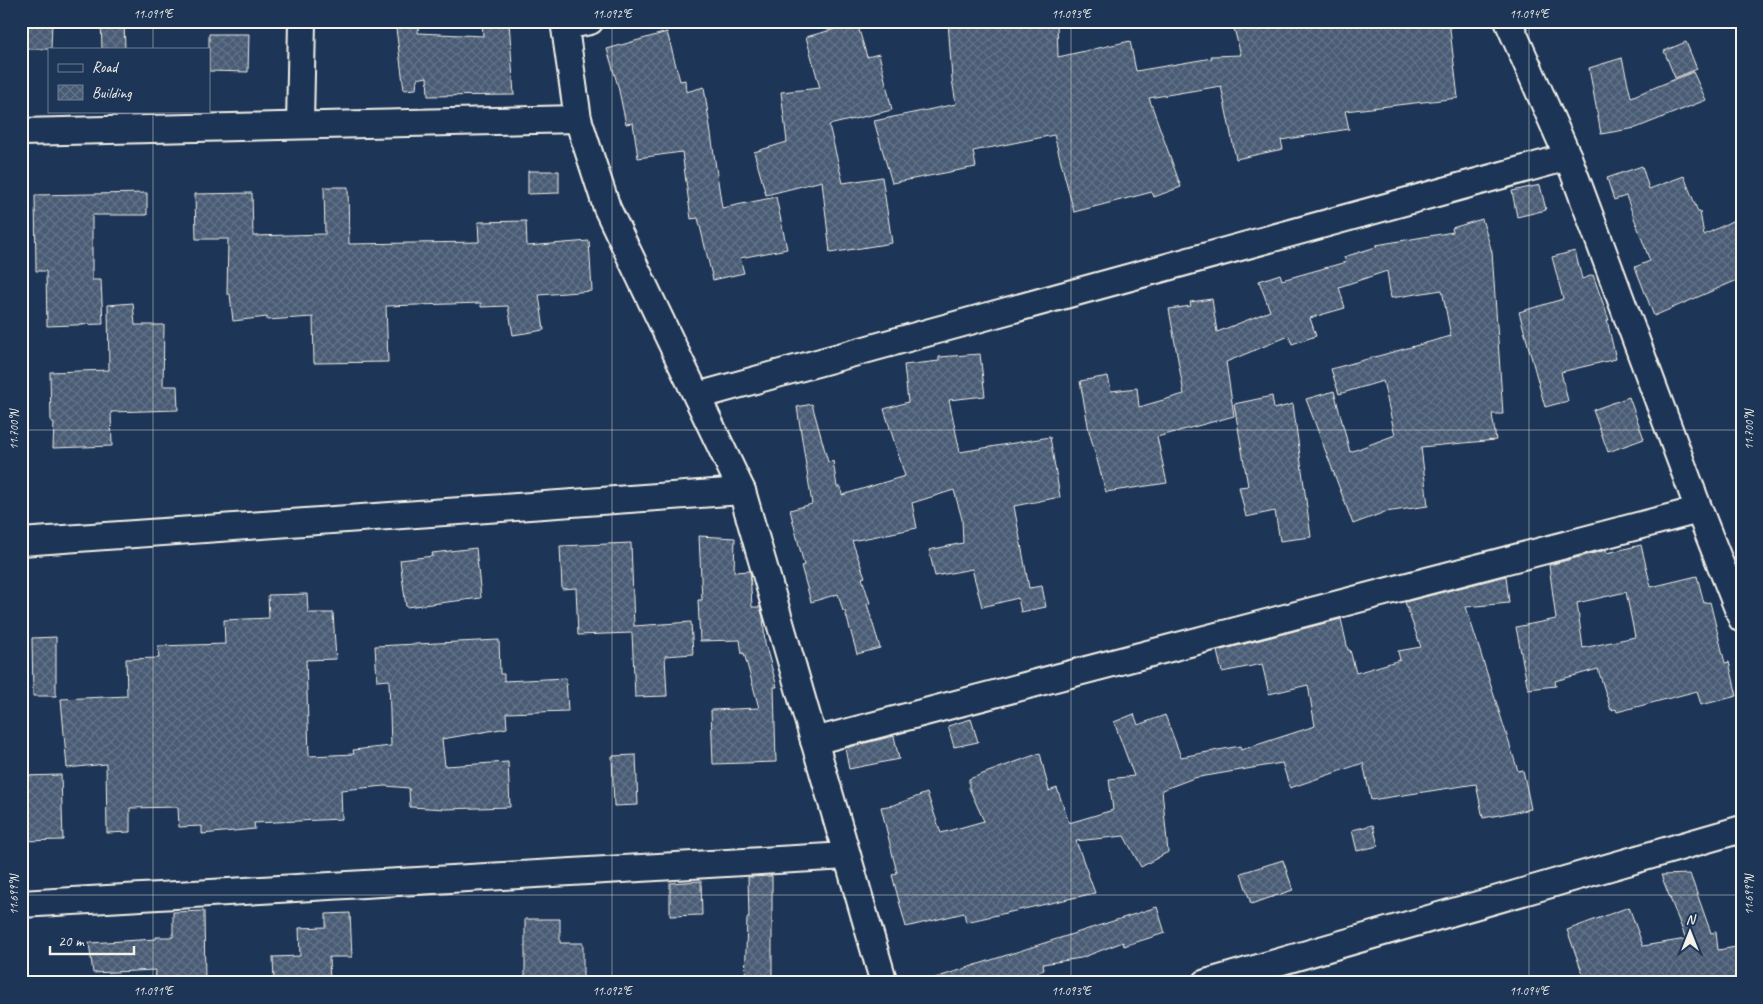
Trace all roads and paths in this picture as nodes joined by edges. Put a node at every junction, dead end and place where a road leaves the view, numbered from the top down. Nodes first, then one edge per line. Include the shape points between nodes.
1 (302, 21) edge
2 (1508, 21) edge
3 (573, 23) edge
4 (578, 118) junction
5 (300, 125) junction
6 (21, 132) edge
7 (1568, 157) junction
8 (697, 396) junction
9 (742, 492) junction
10 (1699, 510) junction
11 (21, 542) edge
12 (1742, 619) edge
13 (814, 741) junction
14 (1742, 829) edge
15 (847, 856) junction
16 (21, 904) edge
17 (884, 983) edge
18 (1206, 983) edge

1 - 5 street
2 - 7 street
3 - 4 street
4 - 5 street
4 - 8 street via 607,208
5 - 6 street
7 - 8 street
7 - 10 street
8 - 9 street
9 - 11 street
9 - 13 street
10 - 12 street
10 - 13 street
13 - 15 street
14 - 18 street
15 - 16 street
15 - 17 street

